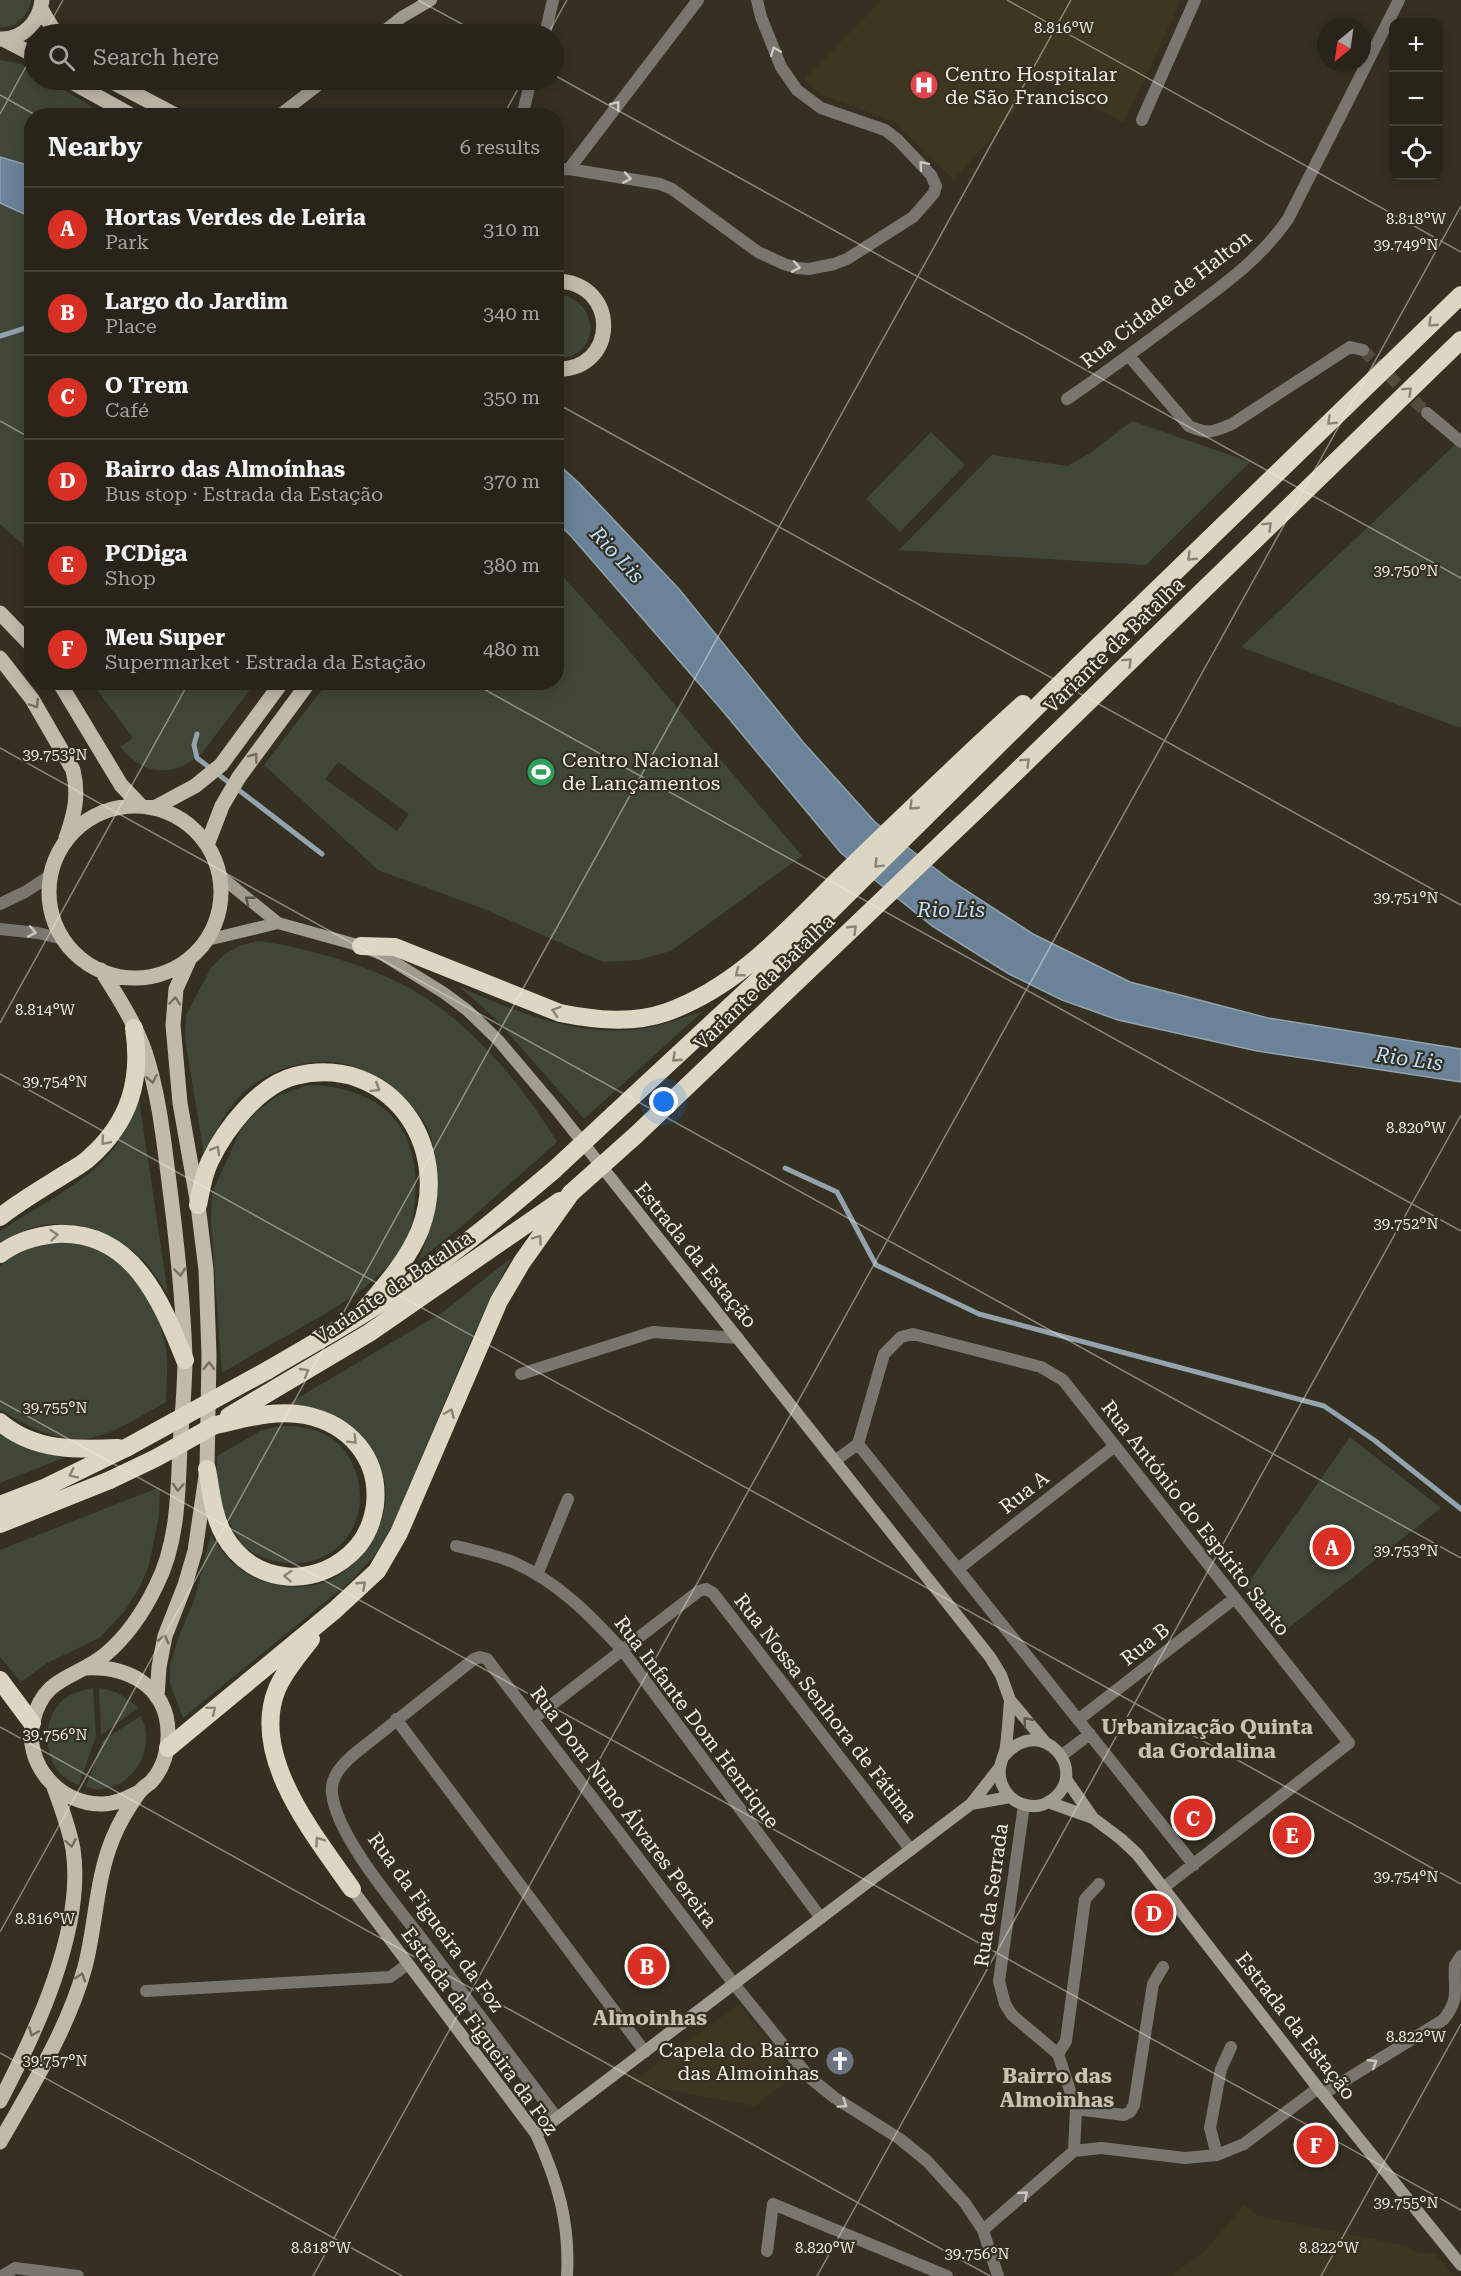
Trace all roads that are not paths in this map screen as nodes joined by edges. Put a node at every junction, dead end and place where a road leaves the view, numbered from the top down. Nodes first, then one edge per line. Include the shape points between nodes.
1 (431, 0) edge
2 (553, 0) edge
3 (698, 0) edge
4 (757, 0) edge
5 (1196, 0) edge
6 (1399, 0) edge
7 (42, 5) edge
8 (33, 24) edge
9 (51, 24) edge
10 (393, 24) edge
11 (547, 24) edge
12 (24, 32) edge
13 (3, 39) edge
14 (24, 50) edge
15 (86, 90) edge
16 (128, 90) edge
17 (312, 90) edge
18 (528, 90) edge
19 (119, 108) edge
20 (162, 108) edge
21 (288, 108) edge
22 (524, 108) edge
23 (1142, 120) dead end
24 (564, 169) edge
25 (564, 170) edge
26 (564, 282) edge
27 (1461, 295) edge
28 (1461, 340) edge
29 (1363, 350) dead end
30 (1130, 356) junction
31 (564, 370) edge
32 (1067, 399) dead end
33 (1427, 413) tunnel mouth
34 (1461, 442) edge
35 (0, 613) edge
36 (24, 638) edge
37 (0, 658) edge
38 (24, 689) edge
39 (25, 690) edge
40 (64, 690) edge
41 (276, 690) edge
42 (303, 690) edge
43 (960, 772) junction
44 (147, 807) junction
45 (64, 844) junction
46 (207, 845) junction
47 (51, 875) junction
48 (220, 876) junction
49 (0, 904) edge
50 (278, 924) junction
51 (0, 928) edge
52 (64, 939) junction
53 (207, 940) junction
54 (361, 946) junction
55 (189, 960) junction
56 (100, 970) junction
57 (134, 1028) junction
58 (572, 1193) junction
59 (198, 1205) junction
60 (0, 1217) edge
61 (0, 1254) edge
62 (360, 1315) junction
63 (738, 1338) junction
64 (185, 1360) junction
65 (521, 1374) dead end
66 (0, 1422) edge
67 (215, 1425) junction
68 (858, 1444) junction
69 (1115, 1446) junction
70 (126, 1448) junction
71 (836, 1460) junction
72 (207, 1469) junction
73 (568, 1499) dead end
74 (0, 1505) edge
75 (0, 1524) edge
76 (456, 1546) dead end
77 (958, 1569) junction
78 (537, 1575) junction
79 (1235, 1598) junction
80 (335, 1610) junction
81 (623, 1651) junction
82 (480, 1657) joint
83 (86, 1668) junction
84 (0, 1680) edge
85 (157, 1697) junction
86 (1010, 1700) junction
87 (396, 1719) junction
88 (533, 1719) junction
89 (1078, 1720) junction
90 (32, 1723) junction
91 (1090, 1734) junction
92 (1045, 1742) junction
93 (168, 1748) junction
94 (1061, 1756) junction
95 (1002, 1761) junction
96 (1066, 1779) junction
97 (54, 1787) junction
98 (139, 1792) junction
99 (1010, 1797) junction
100 (1048, 1802) junction
101 (971, 1804) junction
102 (1024, 1805) junction
103 (1093, 1818) junction
104 (911, 1850) junction
105 (1194, 1865) junction
106 (1099, 1884) dead end
107 (1163, 1888) junction
108 (352, 1889) joint
109 (821, 1918) junction
110 (1461, 1956) edge
111 (408, 1964) junction
112 (1163, 1967) dead end
113 (734, 1984) junction
114 (146, 1991) dead end
115 (1232, 2047) dead end
116 (645, 2052) junction
117 (1058, 2054) junction
118 (1321, 2091) junction
119 (0, 2101) edge
120 (1076, 2109) junction
121 (557, 2118) junction
122 (536, 2134) junction
123 (0, 2142) edge
124 (1074, 2151) junction
125 (1217, 2155) junction
126 (983, 2230) junction
127 (767, 2251) dead end
128 (1461, 2265) edge
129 (2, 2276) edge
130 (78, 2276) edge
131 (567, 2276) edge
132 (947, 2276) edge
133 (998, 2276) edge

1 - 10 main road
2 - 11 street
24 -> 3 street
25 -> 4 street via 644,181 672,189 758,252 797,268 822,267 846,259 913,217 934,193 932,175 885,130 821,108 797,90 781,66
5 - 23 street
6 - 30 street, Rua Cidade de Halton via 1288,219 1274,238 1232,278
7 - 8 main road
7 - 9 main road
12 - 13 main road
13 - 14 main road
15 - 19 main road
16 - 20 main road
17 - 21 main road
18 - 22 street
26 - 31 main road via 592,294 604,319 604,334 590,358
27 -> 43 highway, Variante da Batalha via 1078,666
58 -> 28 highway, Variante da Batalha, bridge via 811,969
29 - 30 street via 1350,347 1212,433 1189,426
30 - 32 street, Rua Cidade de Halton
33 - 34 street
35 - 36 main road
37 -> 38 main road
39 -> 45 main road via 73,770 77,804
40 - 44 main road via 121,785
41 - 44 main road via 221,765 195,786
46 -> 42 main road via 222,806 239,777
43 -> 54 highway via 748,966 704,996 665,1013 620,1020 587,1019 560,1013 395,948
43 -> 62 highway, Variante da Batalha, bridge via 795,946 554,1170 424,1274
44 - 45 main road via 103,812 81,825
44 - 46 main road via 174,815 193,828
45 - 47 main road
46 - 48 main road
47 - 49 street
47 - 52 main road via 54,919
50 -> 48 main road, Estrada da Estação
48 - 53 main road via 222,898 217,921
50 - 53 main road, Estrada da Estação
50 - 54 main road, Estrada da Estação
51 -> 52 street
52 - 56 main road via 81,958
53 - 55 main road
54 - 63 main road, Estrada da Estação via 383,955 444,993 498,1040
55 - 56 main road via 165,973 138,978
59 -> 55 main road via 180,1103 173,1025 176,989
56 - 57 main road
57 -> 60 highway via 138,1062 135,1084 129,1106 117,1125 88,1159
57 -> 64 main road via 150,1068 162,1131 181,1272
67 -> 58 highway, Variante da Batalha via 378,1327
80 -> 58 highway via 377,1571 388,1555 499,1301
59 -> 62 highway via 210,1162 227,1132 249,1105 270,1088 293,1076 320,1072 344,1074 391,1098 421,1136 428,1169 427,1206 406,1257
72 -> 59 main road via 208,1314
61 -> 64 highway via 32,1237 50,1235 84,1236 104,1243 137,1268 154,1292
62 - 70 highway, Variante da Batalha, bridge
63 - 65 street via 653,1332
63 - 71 main road, Estrada da Estação
64 -> 83 main road via 170,1552 140,1614 106,1653
66 - 70 highway via 29,1440 51,1446 75,1450
67 -> 72 highway via 280,1413 302,1414 341,1428 368,1458 376,1494 374,1513 358,1546 327,1570 288,1578 267,1573 249,1564 224,1535 217,1520
67 - 75 highway, Variante da Batalha, bridge via 110,1480
68 - 69 street, Rua António do Espírito Santo via 884,1354 901,1337 913,1334 1053,1372
68 - 71 street
68 - 77 street
69 - 77 street, Rua A
69 - 79 street, Rua António do Espírito Santo
70 -> 74 highway, Variante da Batalha
71 - 86 main road, Estrada da Estação via 990,1657
85 -> 72 main road via 165,1636 195,1551
73 - 78 street
76 - 78 street, Rua Infante Dom Henrique via 514,1563
77 - 89 street
78 - 81 street, Rua Infante Dom Henrique via 591,1616
79 - 89 street, Rua B
79 - 105 street, Rua António do Espírito Santo via 1349,1743
93 -> 80 highway
108 -> 80 highway via 296,1806 279,1771 272,1738 272,1706 277,1689 296,1658
81 - 88 street, Rua Nossa Senhora de Fátima
81 - 104 street, Rua Nossa Senhora de Fátima via 699,1591 713,1593
81 - 109 street, Rua Infante Dom Henrique
82 - 87 street, Rua da Figueira da Foz
82 - 88 street, Rua Dom Nuno Álvares Pereira via 487,1659
83 - 85 main road via 106,1667 125,1672 143,1682
83 - 90 main road via 67,1675 51,1688
84 - 90 highway
85 - 93 main road via 169,1730
92 -> 86 main road, Estrada da Estação
86 - 95 main road, Estrada da Estação
87 - 116 street
87 - 121 street, Rua da Figueira da Foz via 340,1767 332,1792 337,1811 363,1860
88 - 113 street, Rua Dom Nuno Álvares Pereira
89 - 91 street
90 - 97 main road via 37,1762
91 - 94 street
91 - 105 street
92 - 94 main road, Estrada da Estação
92 - 95 main road via 1022,1741 1012,1746
93 - 98 main road via 162,1765
94 - 96 main road, Estrada da Estação
95 - 99 main road, Estrada da Estação via 1001,1784
95 - 101 main road
96 - 100 main road
96 - 103 main road, Estrada da Estação
97 - 98 main road via 81,1801 101,1804 121,1801
97 -> 119 main road via 73,1851 68,1928 42,2010
123 -> 98 main road via 70,2009 92,1937 106,1859 118,1827
99 - 101 main road
99 - 102 main road
100 - 102 main road, Estrada da Estação
100 - 103 main road, Estrada da Estação
101 - 104 main road
102 - 117 street, Rua da Serrada via 999,1981 1012,2015
103 - 107 main road, Estrada da Estação via 1137,1854
104 - 109 main road
105 - 107 street, Rua António do Espírito Santo
106 - 117 street via 1085,1899 1066,2041
107 - 118 main road, Estrada da Estação
108 - 111 main road, Estrada da Figueira da Foz
109 - 113 main road
118 -> 110 street via 1443,2020 1455,2006 1455,1965
111 - 114 street via 390,1977
111 - 122 main road, Estrada da Figueira da Foz
112 - 120 street via 1153,1984 1130,2112 1124,2115
113 - 116 main road
113 -> 126 street, Rua Dom Nuno Álvares Pereira via 809,2077 927,2161 965,2203
115 - 125 street via 1221,2069 1210,2128
116 - 121 main road
117 - 120 street
118 - 125 street via 1244,2144
118 - 128 main road, Estrada da Estação
120 - 124 street
121 - 122 main road
122 - 131 main road, Estrada da Figueira da Foz via 563,2205 569,2247
124 - 125 street via 1101,2148 1185,2158
126 -> 124 street
126 - 133 street, Rua Dom Nuno Álvares Pereira
127 - 132 street via 773,2204
129 - 130 street via 15,2268

